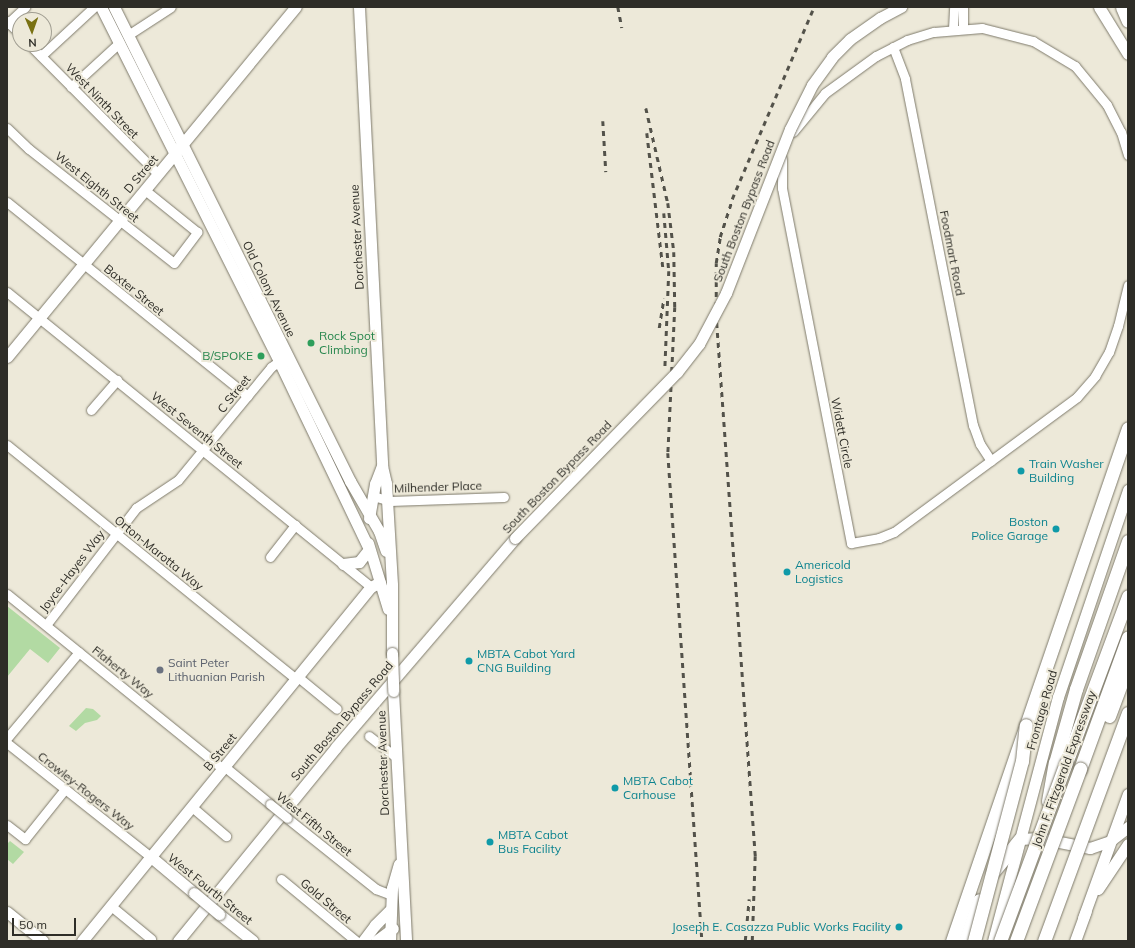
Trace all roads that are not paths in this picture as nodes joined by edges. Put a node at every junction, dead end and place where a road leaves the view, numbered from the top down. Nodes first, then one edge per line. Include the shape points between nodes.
1 (25, 7) edge
2 (94, 7) edge
3 (102, 7) edge
4 (114, 7) edge
5 (171, 7) edge
6 (296, 7) edge
7 (359, 7) edge
8 (901, 7) edge
9 (954, 7) edge
10 (963, 7) edge
11 (1099, 7) edge
12 (1122, 7) edge
13 (1128, 21) edge
14 (8, 23) edge
15 (958, 28) junction
16 (124, 39) junction
17 (893, 47) junction
18 (37, 52) edge
19 (1128, 54) edge
20 (41, 56) junction
21 (71, 87) junction
22 (7, 128) edge
23 (183, 144) junction
24 (174, 154) junction
25 (1128, 155) edge
26 (158, 174) junction
27 (145, 190) junction
28 (7, 202) edge
29 (119, 221) junction
30 (83, 265) junction
31 (1128, 285) edge
32 (7, 292) edge
33 (39, 318) junction
34 (7, 357) edge
35 (284, 358) junction
36 (117, 380) junction
37 (247, 396) junction
38 (91, 410) dead end
39 (1128, 428) edge
40 (7, 445) edge
41 (203, 451) junction
42 (991, 461) junction
43 (382, 466) junction
44 (1128, 490) edge
45 (373, 496) junction
46 (504, 497) dead end
47 (388, 501) junction
48 (369, 515) junction
49 (295, 525) junction
50 (116, 533) junction
51 (1128, 541) edge
52 (369, 549) junction
53 (270, 557) dead end
54 (343, 564) junction
55 (375, 584) junction
56 (392, 585) junction
57 (7, 594) edge
58 (1128, 596) edge
59 (390, 616) junction
60 (46, 625) junction
61 (1128, 638) edge
62 (79, 652) junction
63 (1128, 665) edge
64 (297, 678) junction
65 (337, 709) dead end
66 (1128, 713) edge
67 (1026, 725) junction
68 (369, 736) dead end
69 (7, 738) edge
70 (7, 744) edge
71 (396, 757) junction
72 (1061, 763) junction
73 (224, 768) junction
74 (1084, 770) junction
75 (65, 789) junction
76 (1128, 794) edge
77 (192, 807) junction
78 (7, 825) edge
79 (1128, 826) edge
80 (226, 836) dead end
81 (1020, 840) junction
82 (1110, 841) junction
83 (1128, 844) edge
84 (1081, 848) junction
85 (1106, 855) junction
86 (151, 857) junction
87 (400, 862) junction
88 (281, 879) dead end
89 (392, 896) junction
90 (111, 906) junction
91 (390, 910) junction
92 (405, 911) junction
93 (7, 912) edge
94 (1083, 918) junction
95 (390, 936) edge
96 (151, 939) dead end
97 (43, 941) edge
98 (82, 941) edge
99 (178, 941) edge
100 (253, 941) edge
101 (356, 941) edge
102 (363, 941) edge
103 (376, 941) edge
104 (406, 941) edge
105 (952, 941) edge
106 (965, 941) edge
107 (974, 941) edge
108 (993, 941) edge
109 (1000, 941) edge
110 (1016, 941) edge
111 (1026, 941) edge
112 (1044, 941) edge
113 (1075, 941) edge

1 - 14 street
2 - 20 street
3 - 16 main road, Old Colony Avenue
4 - 16 main road, Old Colony Avenue
5 - 16 street
6 - 23 main road, D Street
7 - 43 main road, Dorchester Avenue
8 - 99 main road, South Boston Bypass Road, bridge via 850,39 832,57 812,85 790,128 726,293 699,344 672,377 515,538 340,743
9 - 15 street
10 - 15 street
11 - 19 main road
12 - 13 highway
15 - 17 street, Widett Circle via 924,34
15 - 25 street, Widett Circle via 991,29 1018,35 1043,45 1068,60 1088,80 1107,105 1121,132
16 - 21 street
16 - 23 main road, Old Colony Avenue
16 - 24 main road, Old Colony Avenue
17 - 42 street, Foodmart Road via 905,80 975,432
17 - 42 street, Widett Circle via 856,68 819,99 793,132 780,168 852,543 890,535
18 - 20 street, West Ninth Street
20 - 21 street, West Ninth Street
21 - 26 street, West Ninth Street
22 - 29 street, West Eighth Street
23 - 24 main road, D Street
23 - 35 main road, Old Colony Avenue
24 - 26 main road, D Street
24 - 35 main road, Old Colony Avenue
26 - 27 main road, D Street
27 - 29 main road, D Street
27 - 29 street, West Eighth Street via 197,232 174,263
28 - 30 street, Baxter Street
29 - 30 main road, D Street
30 - 33 main road, D Street
30 - 37 street, Baxter Street
31 - 42 street, Widett Circle via 1116,335 1095,376 1070,403
32 - 33 street, West Seventh Street
33 - 34 main road, D Street
33 - 36 street, West Seventh Street
35 - 37 street, C Street
35 - 48 main road, Old Colony Avenue
35 - 52 main road, Old Colony Avenue
36 - 38 street
36 - 41 street, West Seventh Street
37 - 41 street, C Street
39 - 67 highway
40 - 50 street, Orton-Marotta Way
41 - 49 street, West Seventh Street
41 - 50 street, Joyce-Hayes Way via 171,486 140,504
43 - 45 main road, Dorchester Avenue
43 - 47 main road, Dorchester Avenue
44 - 81 main road, Frontage Road via 1060,690
45 - 47 street, Milhender Place
45 - 48 main road, Dorchester Avenue
46 - 47 street, Milhender Place
47 - 56 main road, Dorchester Avenue
48 - 52 main road, Dorchester Avenue
48 - 56 main road, Old Colony Avenue via 383,541
49 - 53 street
49 - 54 street, West Seventh Street
50 - 60 street, Joyce-Hayes Way
50 - 64 street, Orton-Marotta Way
51 - 72 highway via 1076,689
52 - 54 main road via 359,562
52 - 55 main road, Dorchester Avenue
54 - 55 street, West Seventh Street
55 - 59 main road, Dorchester Avenue
55 - 64 main road, B Street
56 - 59 main road, Dorchester Avenue
57 - 60 street, Flaherty Way
58 - 72 highway, John F. Fitzgerald Expressway
59 - 71 main road, Dorchester Avenue, bridge
60 - 62 street, Flaherty Way
61 - 74 highway
62 - 69 street
62 - 73 street, Flaherty Way
63 - 74 highway
64 - 65 street, Orton-Marotta Way
64 - 73 main road, B Street
66 - 112 highway, bridge
67 - 105 highway, bridge
67 - 107 highway, bridge via 1022,761
68 - 71 street
70 - 75 street, Crowley-Rogers Way
71 - 87 main road, Dorchester Avenue
72 - 109 highway, John F. Fitzgerald Expressway, bridge via 1044,822
73 - 77 main road, B Street
73 - 89 street, West Fifth Street, bridge via 376,889
74 - 110 highway, bridge
74 - 111 highway
75 - 78 street via 25,840
75 - 86 street, Crowley-Rogers Way
76 - 82 main road
77 - 80 street
77 - 86 main road, B Street
79 - 82 main road
81 - 84 main road via 1039,838
81 - 106 highway via 991,874
81 - 108 main road, Frontage Road
82 - 84 main road via 1093,848
82 - 85 main road
83 - 94 main road via 1102,882
84 - 85 main road
85 - 94 main road
86 - 90 main road, B Street
86 - 100 main road, West Fourth Street, bridge
87 - 89 main road, Dorchester Avenue
87 - 92 main road, Dorchester Avenue
88 - 101 street, Gold Street
89 - 91 main road, Dorchester Avenue
90 - 96 street
90 - 98 main road, B Street
91 - 95 main road, Dorchester Avenue
91 - 102 main road
92 - 95 main road
92 - 104 main road, Dorchester Avenue
93 - 97 main road
94 - 113 main road
95 - 103 main road

